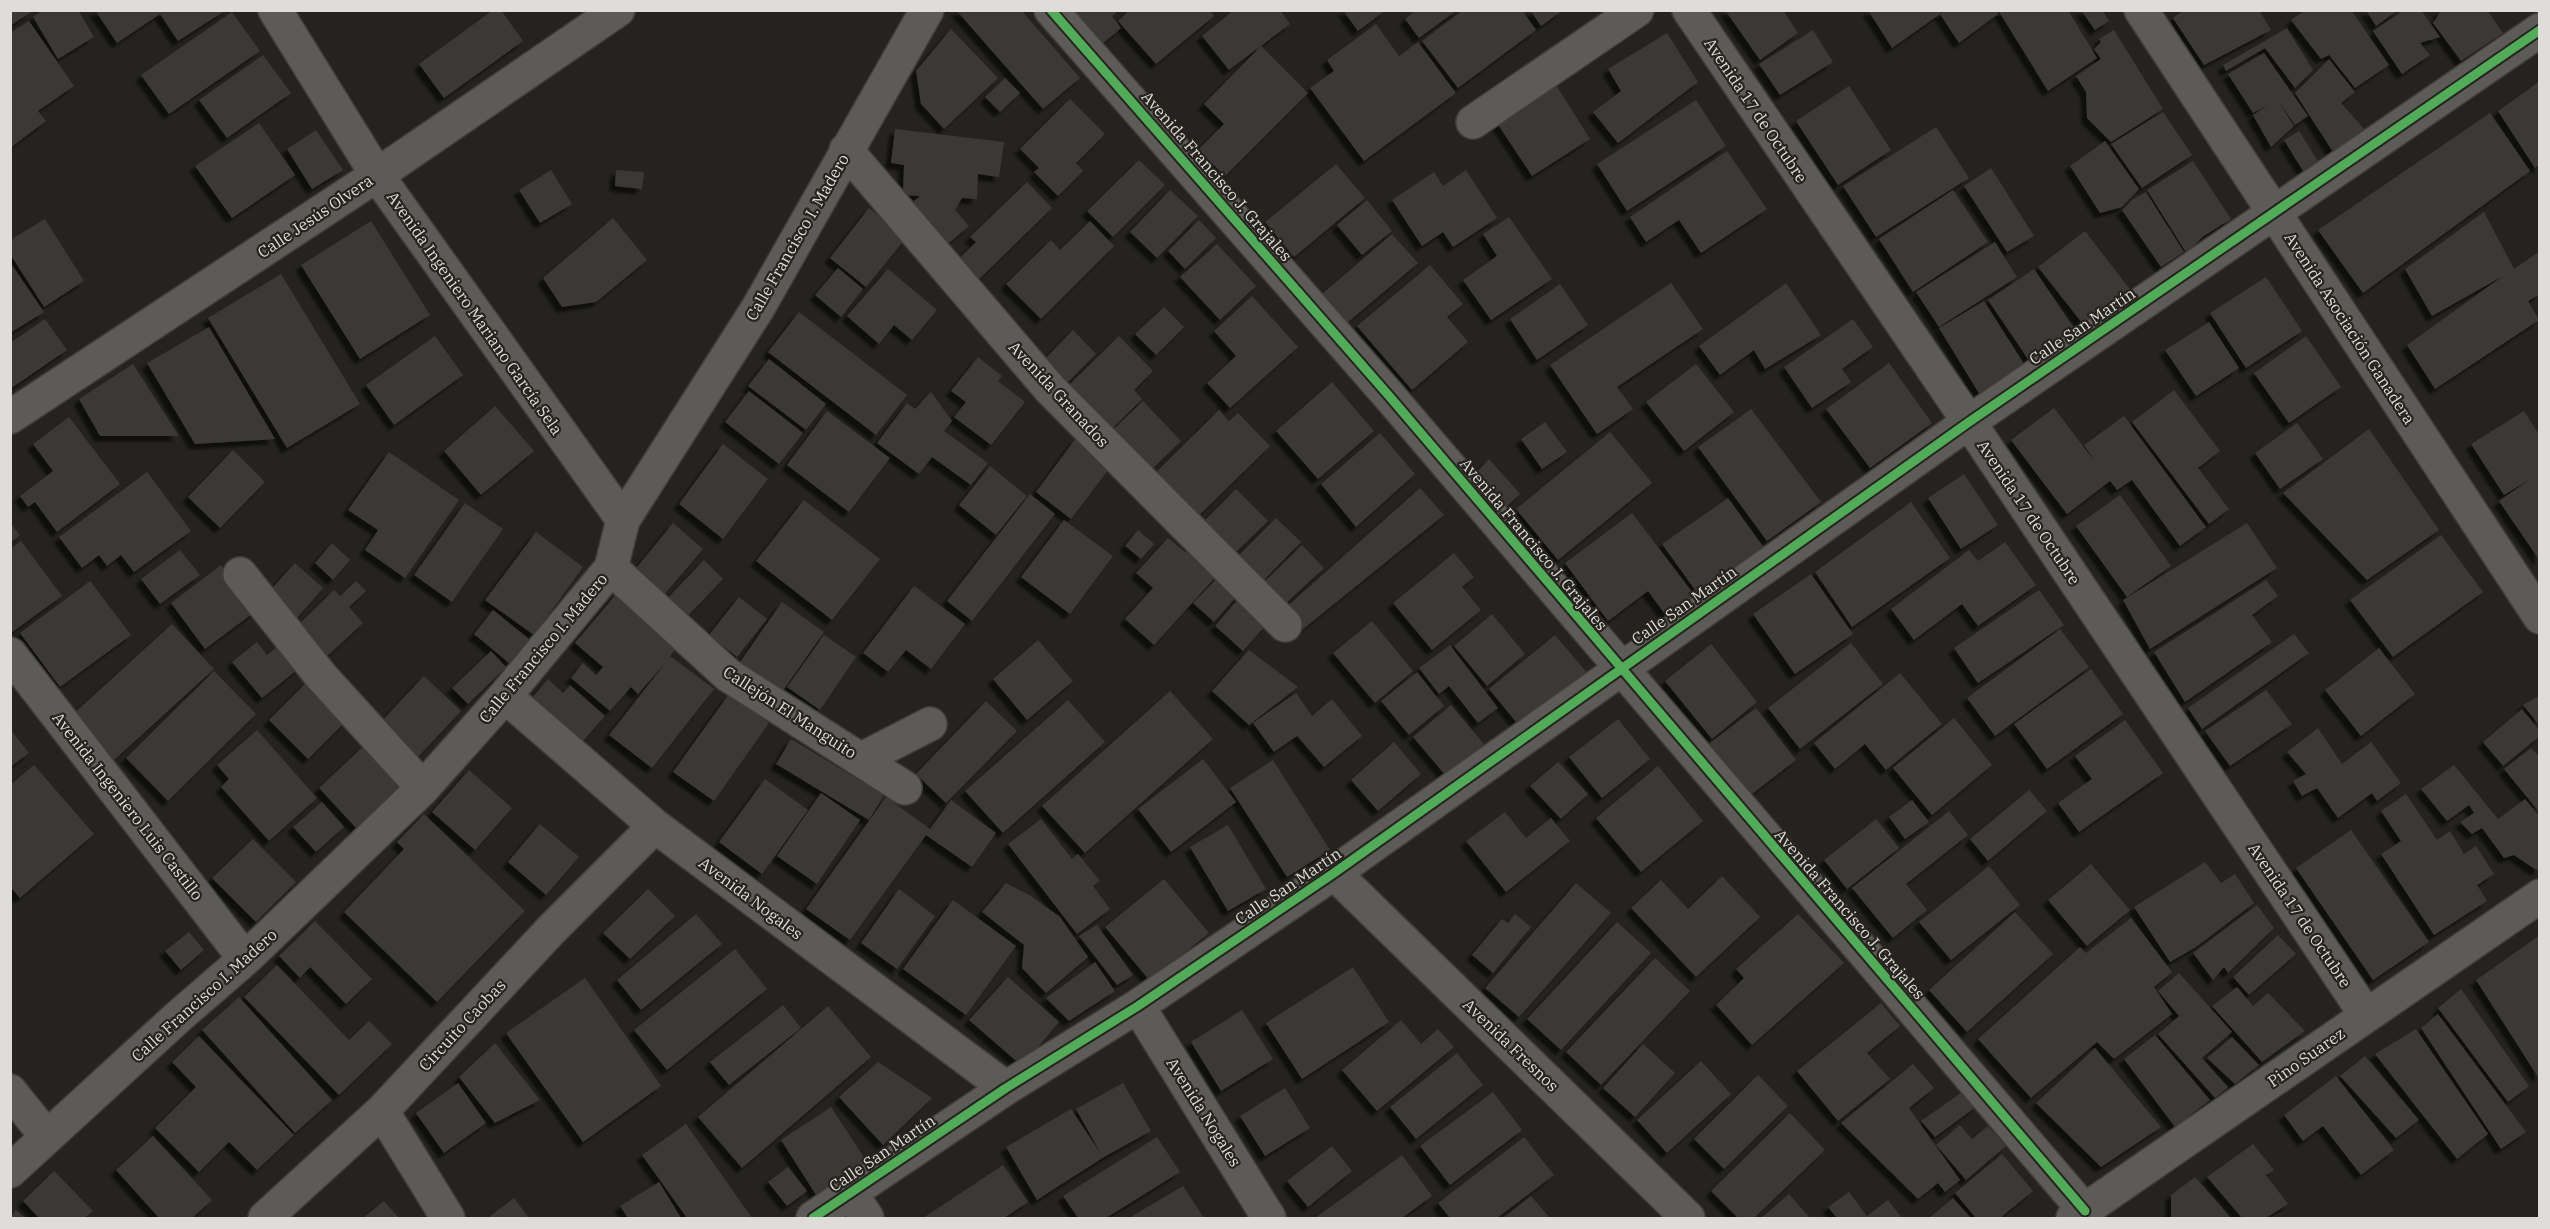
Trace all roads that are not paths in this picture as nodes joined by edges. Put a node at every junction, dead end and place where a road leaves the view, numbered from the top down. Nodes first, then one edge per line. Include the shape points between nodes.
1 (275, 10) edge
2 (618, 10) edge
3 (927, 10) edge
4 (1051, 10) edge
5 (1637, 10) edge
6 (1689, 10) edge
7 (2140, 10) edge
8 (2540, 30) edge
9 (1473, 122) dead end
10 (846, 150) junction
11 (377, 175) junction
12 (2274, 212) junction
13 (10, 417) edge
14 (1969, 422) junction
15 (623, 520) junction
16 (611, 568) junction
17 (240, 574) dead end
18 (2540, 617) edge
19 (1285, 625) dead end
20 (10, 654) edge
21 (1620, 669) junction
22 (505, 696) junction
23 (930, 724) dead end
24 (862, 759) junction
25 (423, 788) junction
26 (905, 788) dead end
27 (655, 826) junction
28 (1334, 873) junction
29 (2540, 896) edge
30 (245, 959) junction
31 (1138, 1006) junction
32 (2366, 1015) junction
33 (1006, 1088) junction
34 (10, 1091) edge
35 (382, 1111) junction
36 (47, 1137) junction
37 (10, 1171) edge
38 (859, 1206) edge
39 (2079, 1214) edge
40 (265, 1218) edge
41 (448, 1218) edge
42 (813, 1218) edge
43 (1269, 1218) edge
44 (1688, 1218) edge

1 - 11 street, Avenida Ingeniero Mariano García Sela
2 - 11 street, Calle Jesús Olvera
3 - 10 street, Calle Francisco I. Madero
4 - 21 street, Avenida Francisco J. Grajales via 1390,397
5 - 9 street
6 - 14 street, Avenida 17 de Octubre
7 - 12 street, Avenida Asociación Ganadera
8 - 12 street, Calle San Martín
10 - 15 street, Calle Francisco I. Madero via 758,308
10 - 19 street, Avenida Granados via 1050,389
11 - 13 street, Calle Jesús Olvera
11 - 15 street, Avenida Ingeniero Mariano García Sela
12 - 14 street, Calle San Martín
12 - 18 street, Avenida Asociación Ganadera
14 - 21 street, Calle San Martín
14 - 32 street, Avenida 17 de Octubre
15 - 16 street, Calle Francisco I. Madero
16 - 22 street, Calle Francisco I. Madero
16 - 24 street, Callejón El Manguito via 728,675
17 - 25 street via 321,676
20 - 30 street, Avenida Ingeniero Luis Castillo
21 - 28 street, Calle San Martín
21 - 39 street, Avenida Francisco J. Grajales
22 - 25 street, Calle Francisco I. Madero
22 - 27 street, Avenida Nogales
23 - 24 street, Callejón El Manguito
24 - 26 street, Callejón El Manguito
25 - 30 street, Calle Francisco I. Madero
27 - 33 street, Avenida Nogales
27 - 35 street, Circuito Caobas via 551,930
28 - 31 street, Calle San Martín
28 - 44 street, Avenida Fresnos
29 - 32 street, Pino Suarez
30 - 36 street, Calle Francisco I. Madero
31 - 33 street, Calle San Martín
31 - 43 street, Avenida Nogales
32 - 39 street, Pino Suarez
33 - 38 street, Calle San Martín
34 - 36 street
35 - 40 street, Circuito Caobas
35 - 41 street
36 - 37 street, Calle Francisco I. Madero
38 - 42 street, Calle San Martín

